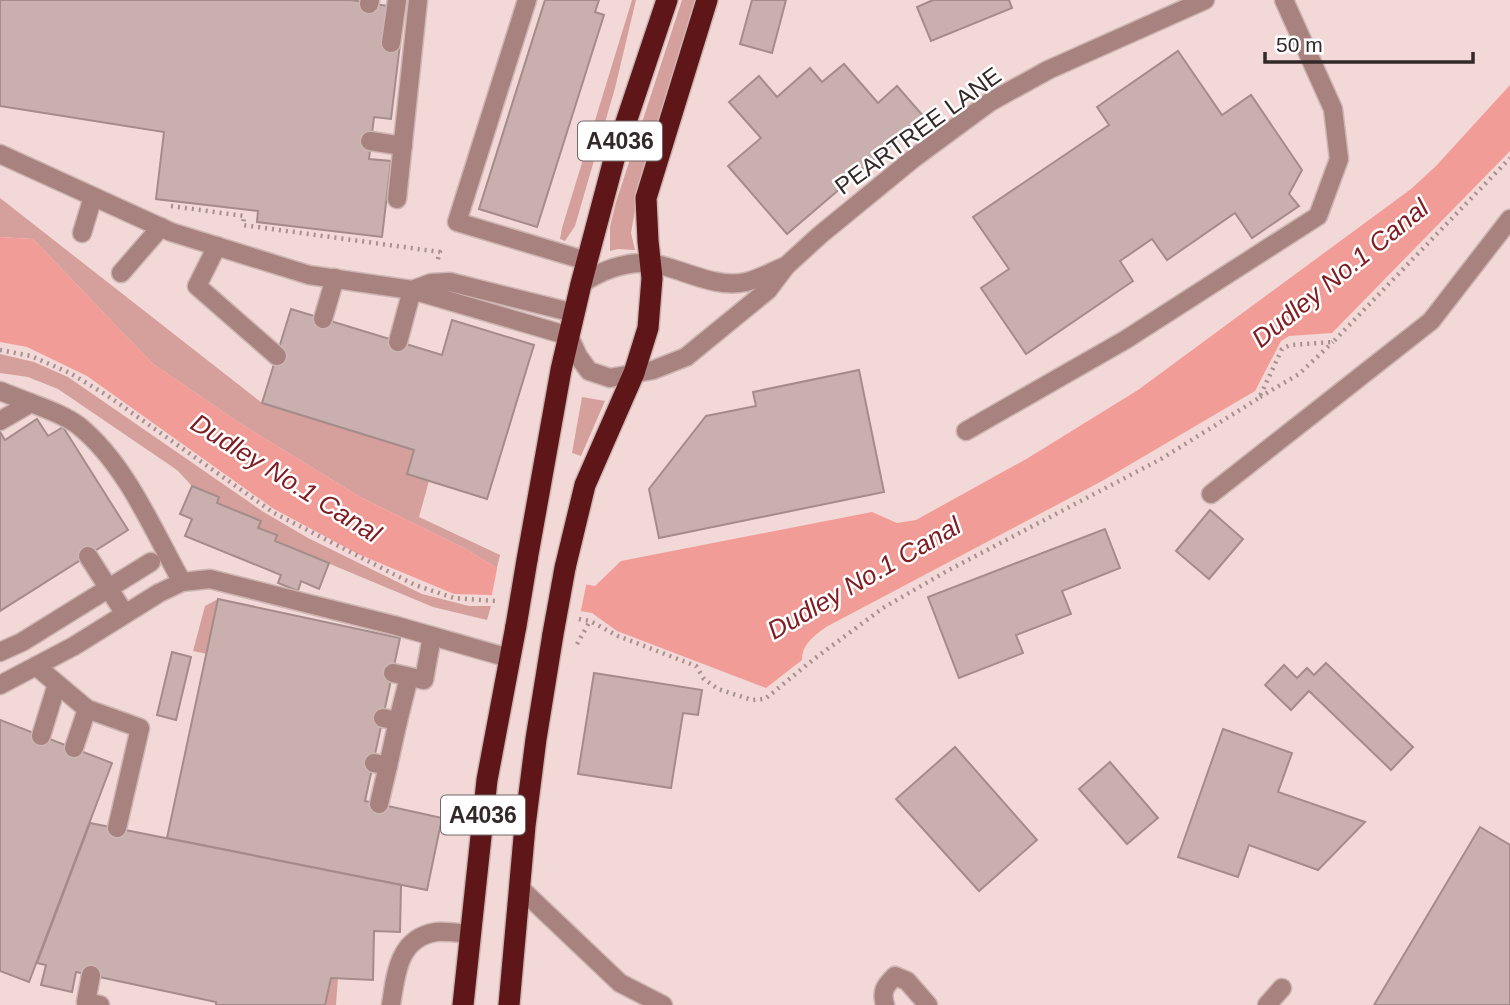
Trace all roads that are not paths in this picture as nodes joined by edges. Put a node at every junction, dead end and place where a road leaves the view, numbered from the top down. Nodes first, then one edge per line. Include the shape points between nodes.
1 (397, 0) edge
2 (418, 0) edge
3 (667, 0) edge
4 (707, 0) edge
5 (1205, 0) edge
6 (1284, 0) edge
7 (531, 5) edge
8 (391, 43) dead end
9 (370, 141) dead end
10 (403, 146) junction
11 (0, 154) edge
12 (93, 197) junction
13 (397, 199) dead end
14 (1510, 219) edge
15 (161, 227) junction
16 (82, 233) dead end
17 (217, 246) junction
18 (587, 261) junction
19 (650, 263) junction
20 (786, 266) junction
21 (121, 273) dead end
22 (335, 278) junction
23 (581, 284) junction
24 (412, 290) junction
25 (574, 313) junction
26 (323, 319) dead end
27 (569, 336) junction
28 (398, 342) dead end
29 (277, 356) dead end
30 (634, 373) junction
31 (0, 391) edge
32 (31, 403) junction
33 (0, 421) edge
34 (967, 431) dead end
35 (1211, 494) dead end
36 (88, 556) dead end
37 (151, 562) dead end
38 (182, 582) junction
39 (109, 588) junction
40 (125, 614) junction
41 (432, 636) junction
42 (0, 652) edge
43 (509, 658) junction
44 (36, 666) junction
45 (57, 684) junction
46 (0, 685) edge
47 (87, 709) junction
48 (41, 736) dead end
49 (74, 748) dead end
50 (379, 804) dead end
51 (117, 828) dead end
52 (520, 888) junction
53 (469, 934) junction
54 (91, 975) dead end
55 (1282, 988) dead end
56 (100, 1005) edge
57 (391, 1005) edge
58 (463, 1005) edge
59 (509, 1005) edge
60 (663, 1005) edge
61 (885, 1005) edge
62 (928, 1005) edge
63 (1267, 1005) edge

1 - 8 street
2 - 10 street
3 - 18 highway, A4036 via 616,152
4 - 19 highway, A4036 via 646,198
5 - 20 street, PEARTREE LANE via 1048,70 990,102 914,158
6 - 34 street via 1333,109 1339,159 1318,216 1125,340
7 - 18 street via 506,93 457,222 487,222
9 - 10 street
10 - 13 street
11 - 12 street
12 - 15 street
12 - 16 street
14 - 35 street via 1431,321
15 - 17 street
15 - 21 street
17 - 22 street via 309,275
17 - 29 street via 197,286
18 - 23 highway, A4036
19 - 20 street, PEARTREE LANE via 719,282 745,282
19 - 23 street via 613,266
19 - 30 highway, A4036 via 652,304
20 - 30 street, PEARTREE LANE via 768,290 686,356
22 - 24 street
22 - 26 street
23 - 25 highway, A4036
24 - 25 street via 450,282
24 - 27 street
24 - 28 street
25 - 27 highway, A4036
27 - 30 street, PEARTREE LANE via 589,371 610,378
27 - 43 highway, A4036, bridge
30 - 52 highway, A4036, bridge via 585,485 565,568 536,738
31 - 32 street
32 - 33 street
32 - 38 street via 78,425 115,462
36 - 39 street
37 - 39 street
38 - 40 street
38 - 41 street via 210,579
39 - 40 street
39 - 42 street
40 - 44 street
41 - 43 street
41 - 50 street via 424,680 401,675 381,765
43 - 53 highway, A4036 via 487,780
44 - 45 street
44 - 46 street
45 - 47 street
45 - 48 street
47 - 49 street
47 - 51 street via 140,728
52 - 59 highway, A4036
52 - 60 street via 620,984
53 - 57 street via 436,932 405,948
53 - 58 highway, A4036
54 - 56 street via 86,1002
55 - 63 street
61 - 62 street via 885,985 895,976 907,981

